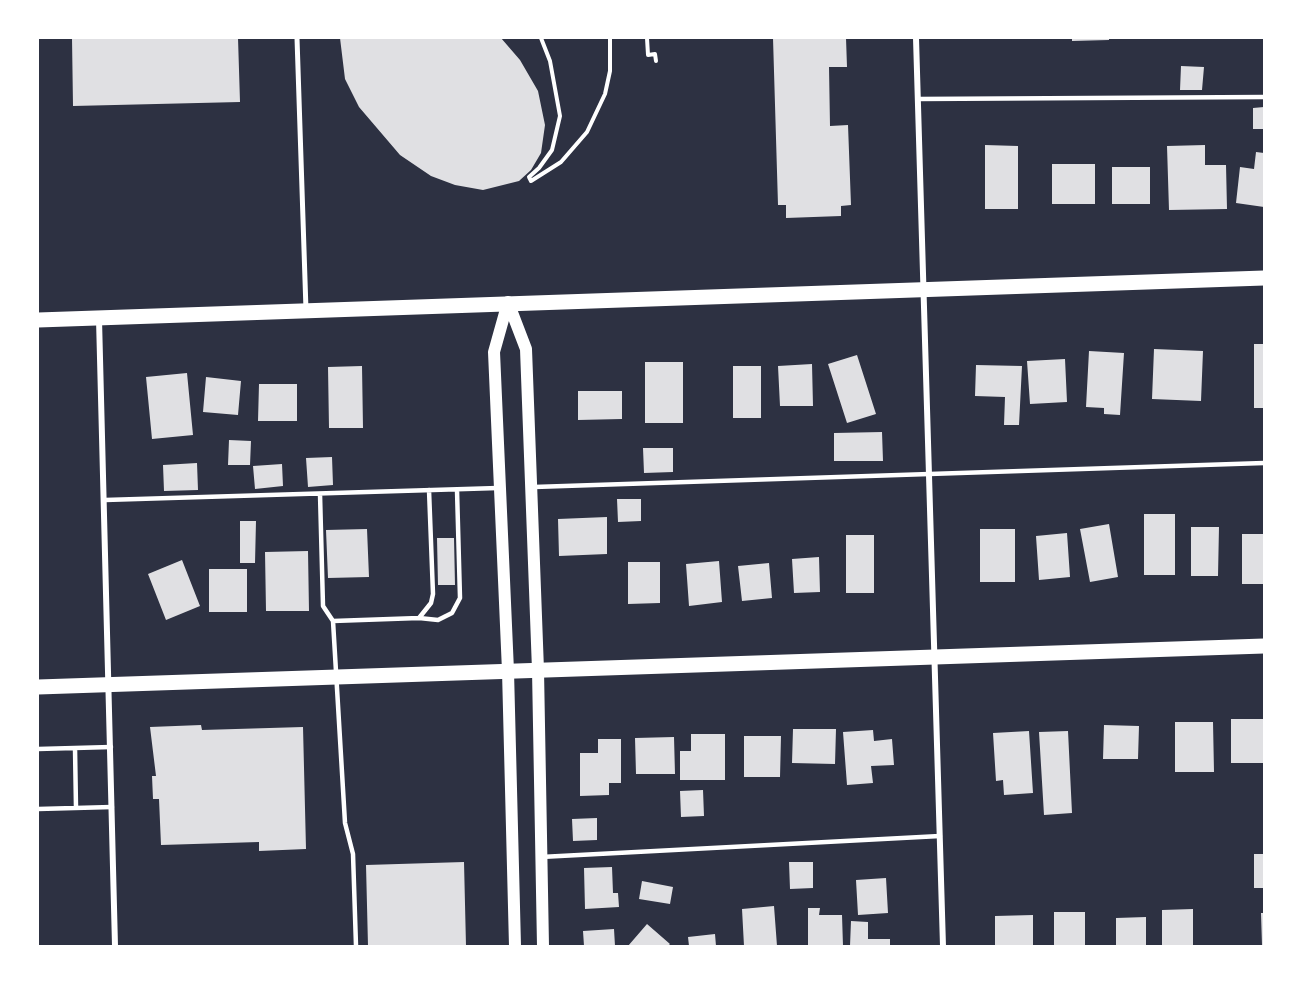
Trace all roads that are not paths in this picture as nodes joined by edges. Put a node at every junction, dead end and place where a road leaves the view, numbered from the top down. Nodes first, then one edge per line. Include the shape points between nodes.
1 (297, 38) edge
2 (916, 38) edge
3 (1264, 97) edge
4 (918, 99) junction
5 (1264, 278) edge
6 (923, 291) junction
7 (508, 302) junction
8 (306, 312) junction
9 (99, 318) junction
10 (38, 320) edge
11 (1264, 463) edge
12 (929, 474) junction
13 (531, 487) junction
14 (501, 488) junction
15 (429, 490) junction
16 (457, 490) junction
17 (320, 494) junction
18 (105, 501) junction
19 (419, 618) junction
20 (333, 621) junction
21 (1264, 646) edge
22 (935, 656) junction
23 (538, 670) junction
24 (508, 671) junction
25 (338, 678) junction
26 (110, 685) junction
27 (38, 687) edge
28 (111, 747) junction
29 (75, 748) junction
30 (38, 749) edge
31 (112, 807) junction
32 (38, 808) edge
33 (76, 808) junction
34 (940, 836) junction
35 (541, 857) junction
36 (115, 946) edge
37 (356, 946) edge
38 (515, 946) edge
39 (543, 946) edge
40 (943, 946) edge

1 - 8 street
2 - 4 street
3 - 4 lane
4 - 6 street
5 - 6 main road
6 - 7 main road
6 - 12 street
7 - 8 main road
7 - 13 main road via 526,349
7 - 14 main road via 494,352
8 - 9 main road
9 - 10 main road
9 - 18 street
11 - 12 lane
12 - 13 lane
12 - 22 street
13 - 23 main road
14 - 16 lane
14 - 24 main road
15 - 16 lane
15 - 17 lane
15 - 19 lane via 433,594
16 - 19 lane via 460,598 446,618
17 - 18 lane
17 - 20 lane via 323,606
18 - 26 street
19 - 20 lane
20 - 25 lane
21 - 22 main road
22 - 23 main road
22 - 34 street
23 - 24 main road
23 - 35 main road
24 - 25 main road
24 - 38 main road
25 - 26 main road
25 - 37 lane via 345,823 353,854
26 - 27 main road
26 - 28 street
28 - 29 lane
28 - 31 street
29 - 30 lane
29 - 33 lane
31 - 33 lane
31 - 36 street
32 - 33 lane
34 - 35 lane
34 - 40 street
35 - 39 main road

